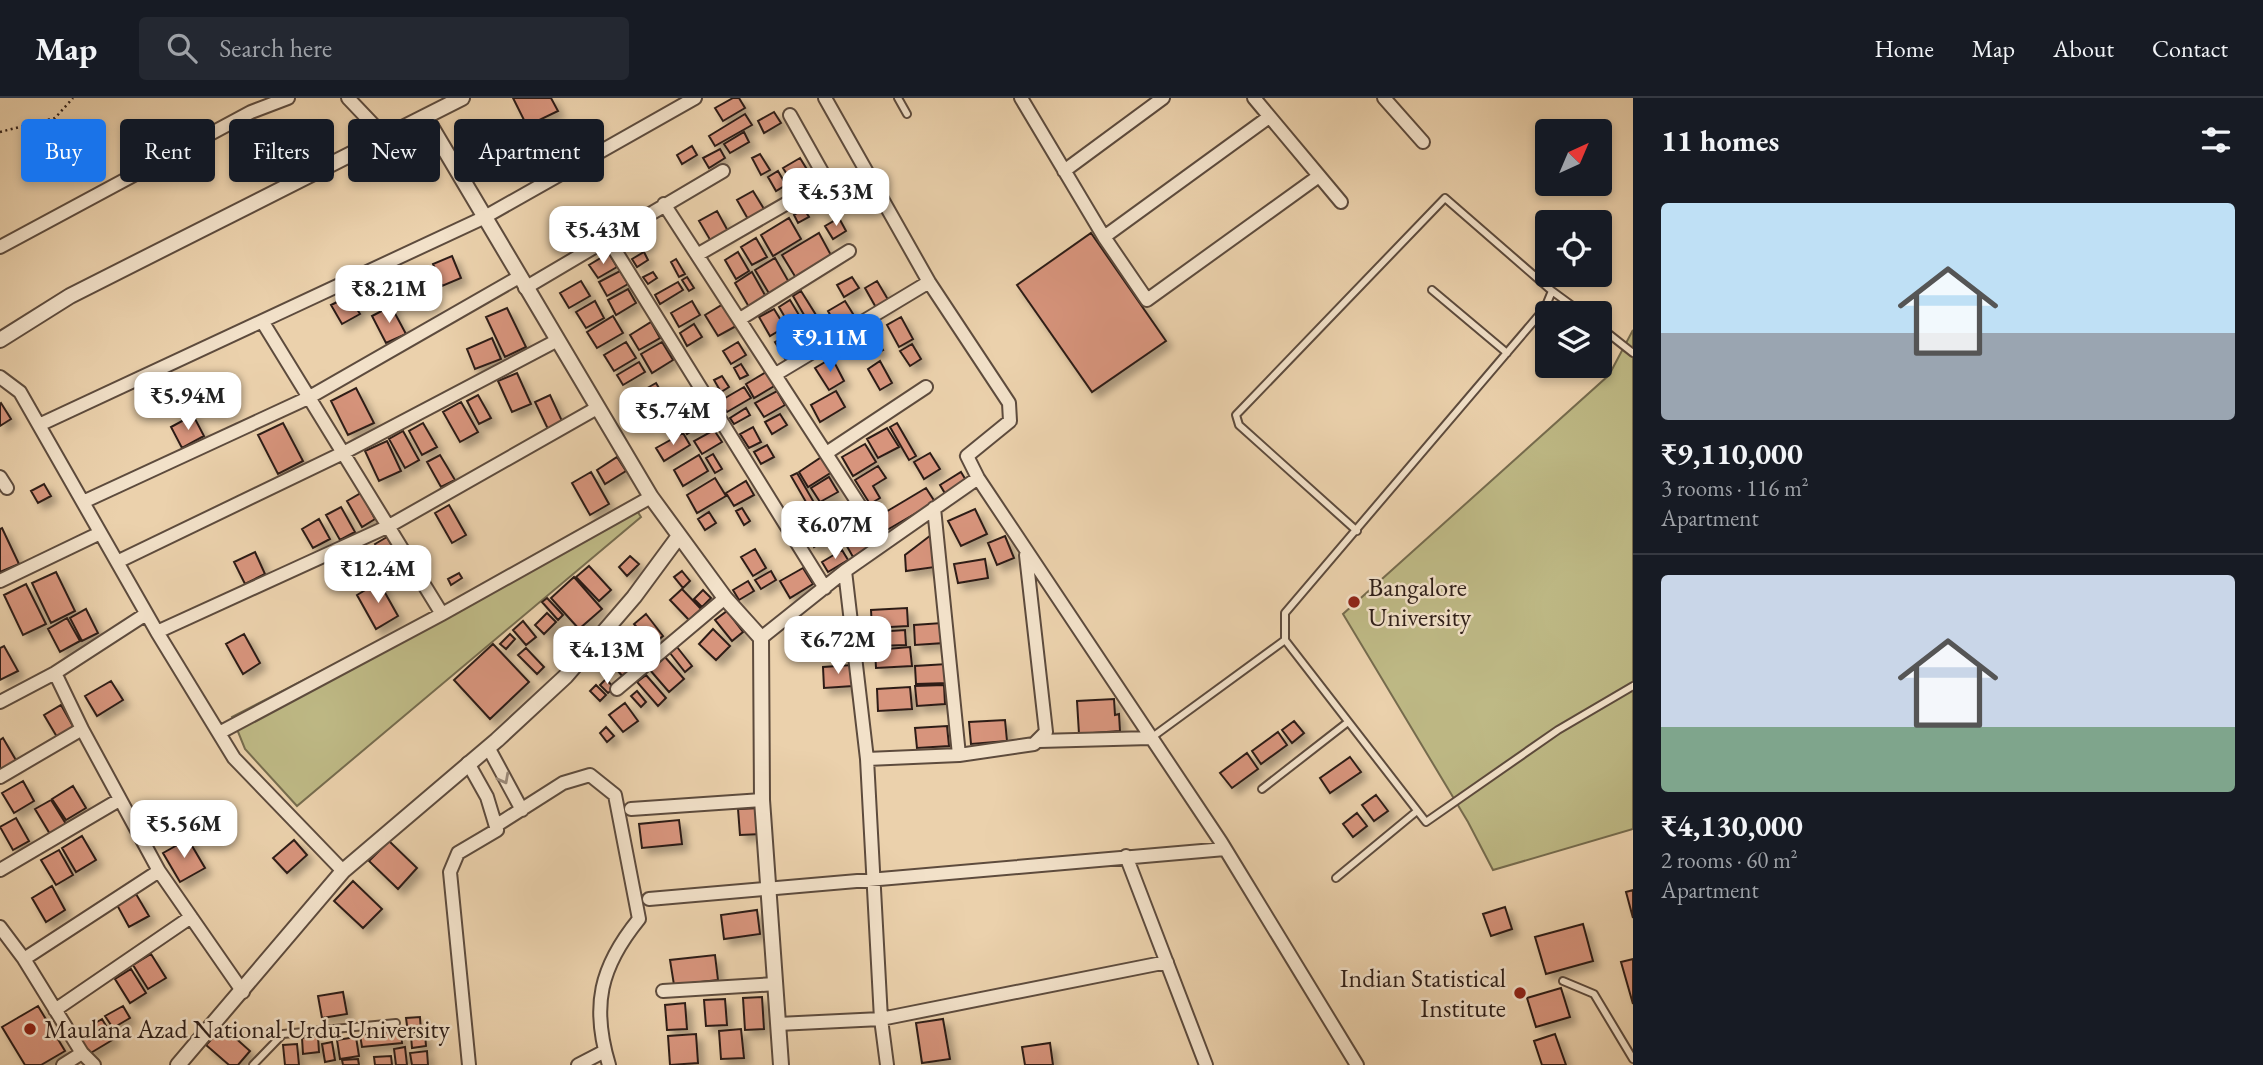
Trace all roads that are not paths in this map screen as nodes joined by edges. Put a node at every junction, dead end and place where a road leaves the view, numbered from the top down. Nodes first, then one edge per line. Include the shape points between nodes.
1 (288, 98) edge
2 (348, 98) edge
3 (462, 98) edge
4 (695, 98) edge
5 (825, 98) edge
6 (898, 98) edge
7 (1163, 98) edge
8 (1254, 98) edge
9 (1384, 98) edge
10 (1026, 100) edge
11 (434, 109) edge
12 (907, 114) dead end
13 (789, 115) dead end
14 (1269, 117) junction
15 (368, 119) edge
16 (417, 119) edge
17 (1423, 142) dead end
18 (348, 157) edge
19 (723, 171) dead end
20 (1064, 171) junction
21 (1319, 176) junction
22 (1341, 202) dead end
23 (664, 204) junction
24 (483, 218) junction
25 (1104, 237) junction
26 (608, 239) junction
27 (0, 247) edge
28 (849, 251) dead end
29 (697, 255) junction
30 (929, 282) junction
31 (522, 283) junction
32 (1432, 289) dead end
33 (1552, 291) junction
34 (1566, 301) edge
35 (740, 319) junction
36 (262, 321) junction
37 (1612, 336) edge
38 (0, 340) edge
39 (556, 341) junction
40 (1507, 352) junction
41 (1633, 353) edge
42 (776, 374) junction
43 (0, 377) edge
44 (926, 387) dead end
45 (308, 398) junction
46 (597, 408) junction
47 (39, 425) junction
48 (345, 452) junction
49 (828, 452) junction
50 (978, 478) junction
51 (650, 497) junction
52 (83, 502) junction
53 (934, 508) junction
54 (389, 526) junction
55 (1357, 531) junction
56 (100, 533) junction
57 (679, 536) junction
58 (884, 543) junction
59 (1026, 553) junction
60 (117, 562) junction
61 (845, 571) junction
62 (0, 581) edge
63 (825, 588) junction
64 (725, 598) junction
65 (146, 614) junction
66 (442, 614) junction
67 (157, 632) junction
68 (761, 638) junction
69 (1285, 640) junction
70 (55, 673) junction
71 (1633, 686) edge
72 (617, 689) dead end
73 (0, 702) edge
74 (1348, 722) junction
75 (82, 729) junction
76 (219, 733) junction
77 (1150, 738) junction
78 (1039, 741) junction
79 (488, 747) junction
80 (959, 755) junction
81 (867, 759) junction
82 (468, 763) junction
83 (0, 777) edge
84 (1262, 789) dead end
85 (119, 800) junction
86 (762, 800) junction
87 (631, 809) dead end
88 (522, 810) junction
89 (1417, 811) junction
90 (497, 825) junction
91 (1225, 849) junction
92 (1126, 856) junction
93 (0, 870) edge
94 (159, 871) junction
95 (343, 871) junction
96 (1336, 878) dead end
97 (873, 879) junction
98 (769, 887) junction
99 (649, 899) dead end
100 (191, 916) junction
101 (0, 927) edge
102 (24, 959) junction
103 (1167, 962) junction
104 (1563, 981) dead end
105 (776, 984) junction
106 (663, 991) dead end
107 (243, 992) junction
108 (55, 1010) junction
109 (881, 1019) junction
110 (396, 1023) dead end
111 (778, 1024) junction
112 (605, 1051) junction
113 (82, 1053) junction
114 (1633, 1059) edge
115 (63, 1065) edge
116 (94, 1065) edge
117 (178, 1065) edge
118 (253, 1065) edge
119 (469, 1065) edge
120 (578, 1065) edge
121 (609, 1065) edge
122 (780, 1065) edge
123 (887, 1065) edge
124 (1206, 1065) edge
125 (1357, 1065) edge

1 - 27 street via 251,113
2 - 15 street
3 - 11 street
4 - 24 street
5 - 30 street
6 - 12 lane
7 - 20 street
8 - 14 street
9 - 17 street
10 - 20 street
11 - 16 street
11 - 24 street
13 - 29 street via 825,178
14 - 21 street
14 - 25 street
18 - 38 street via 69,296
19 - 23 street
20 - 25 street
21 - 22 street
21 - 25 street via 1147,299
23 - 26 street
23 - 29 street
24 - 31 street
24 - 36 street
26 - 31 street
26 - 63 street
28 - 35 street
29 - 35 street
30 - 42 street
30 - 50 street via 1009,403 1010,421 967,456
31 - 39 street
31 - 45 street
32 - 40 lane
33 - 34 lane
33 - 40 lane via 1545,308
33 - 55 lane via 1445,198 1236,415 1239,425
35 - 42 street
36 - 45 street
36 - 47 street
37 - 41 lane
39 - 46 street
39 - 48 street
40 - 55 lane
42 - 49 street
43 - 47 street via 20,392
44 - 49 street
45 - 48 street
45 - 52 street
46 - 51 street
46 - 54 street
47 - 52 street
48 - 54 street
48 - 60 street
49 - 58 street
50 - 53 street
50 - 59 street
51 - 57 street
51 - 66 street
52 - 56 street
53 - 58 street
53 - 80 street
54 - 66 street
54 - 67 street
55 - 69 lane via 1285,613
56 - 60 street
56 - 62 street
57 - 64 street
57 - 79 street via 566,676
58 - 61 street
59 - 77 street
59 - 78 street via 1045,732
60 - 65 street
61 - 63 street
61 - 81 street
63 - 68 street
64 - 68 street
64 - 72 street
65 - 67 street
65 - 70 street
66 - 76 street
67 - 76 street
68 - 86 street
69 - 74 lane
69 - 77 lane
70 - 73 street
70 - 75 street
71 - 89 lane via 1558,730 1426,822
74 - 84 lane
74 - 89 lane
75 - 83 street
75 - 85 street
76 - 95 street via 234,758
77 - 78 street
77 - 91 street
78 - 80 street
79 - 82 street
79 -> 88 street
80 - 81 street
81 - 97 street
82 - 90 street
82 - 95 street
85 - 93 street
85 - 94 street
86 - 87 street
86 - 98 street
88 - 90 street
88 - 112 street via 582,776 590,775 615,795 639,919 610,962 598,998
89 - 96 lane
90 - 119 street via 495,833 458,853 450,873
91 - 92 street
91 - 125 street
92 - 97 street
92 - 103 street
94 - 100 street
94 - 102 street
95 - 107 street
97 - 98 street
97 - 109 street
98 - 99 street
98 - 105 street
100 - 107 street
100 - 108 street
101 - 102 street
102 - 108 street
103 - 109 street
103 - 124 street
104 - 114 lane via 1594,994
105 - 106 street
105 - 111 street
107 - 117 street
108 - 113 street
109 - 111 street
109 - 123 street
110 - 118 lane via 283,1034
111 - 122 street
112 - 120 street
112 - 121 street
113 - 115 street
113 - 116 street

